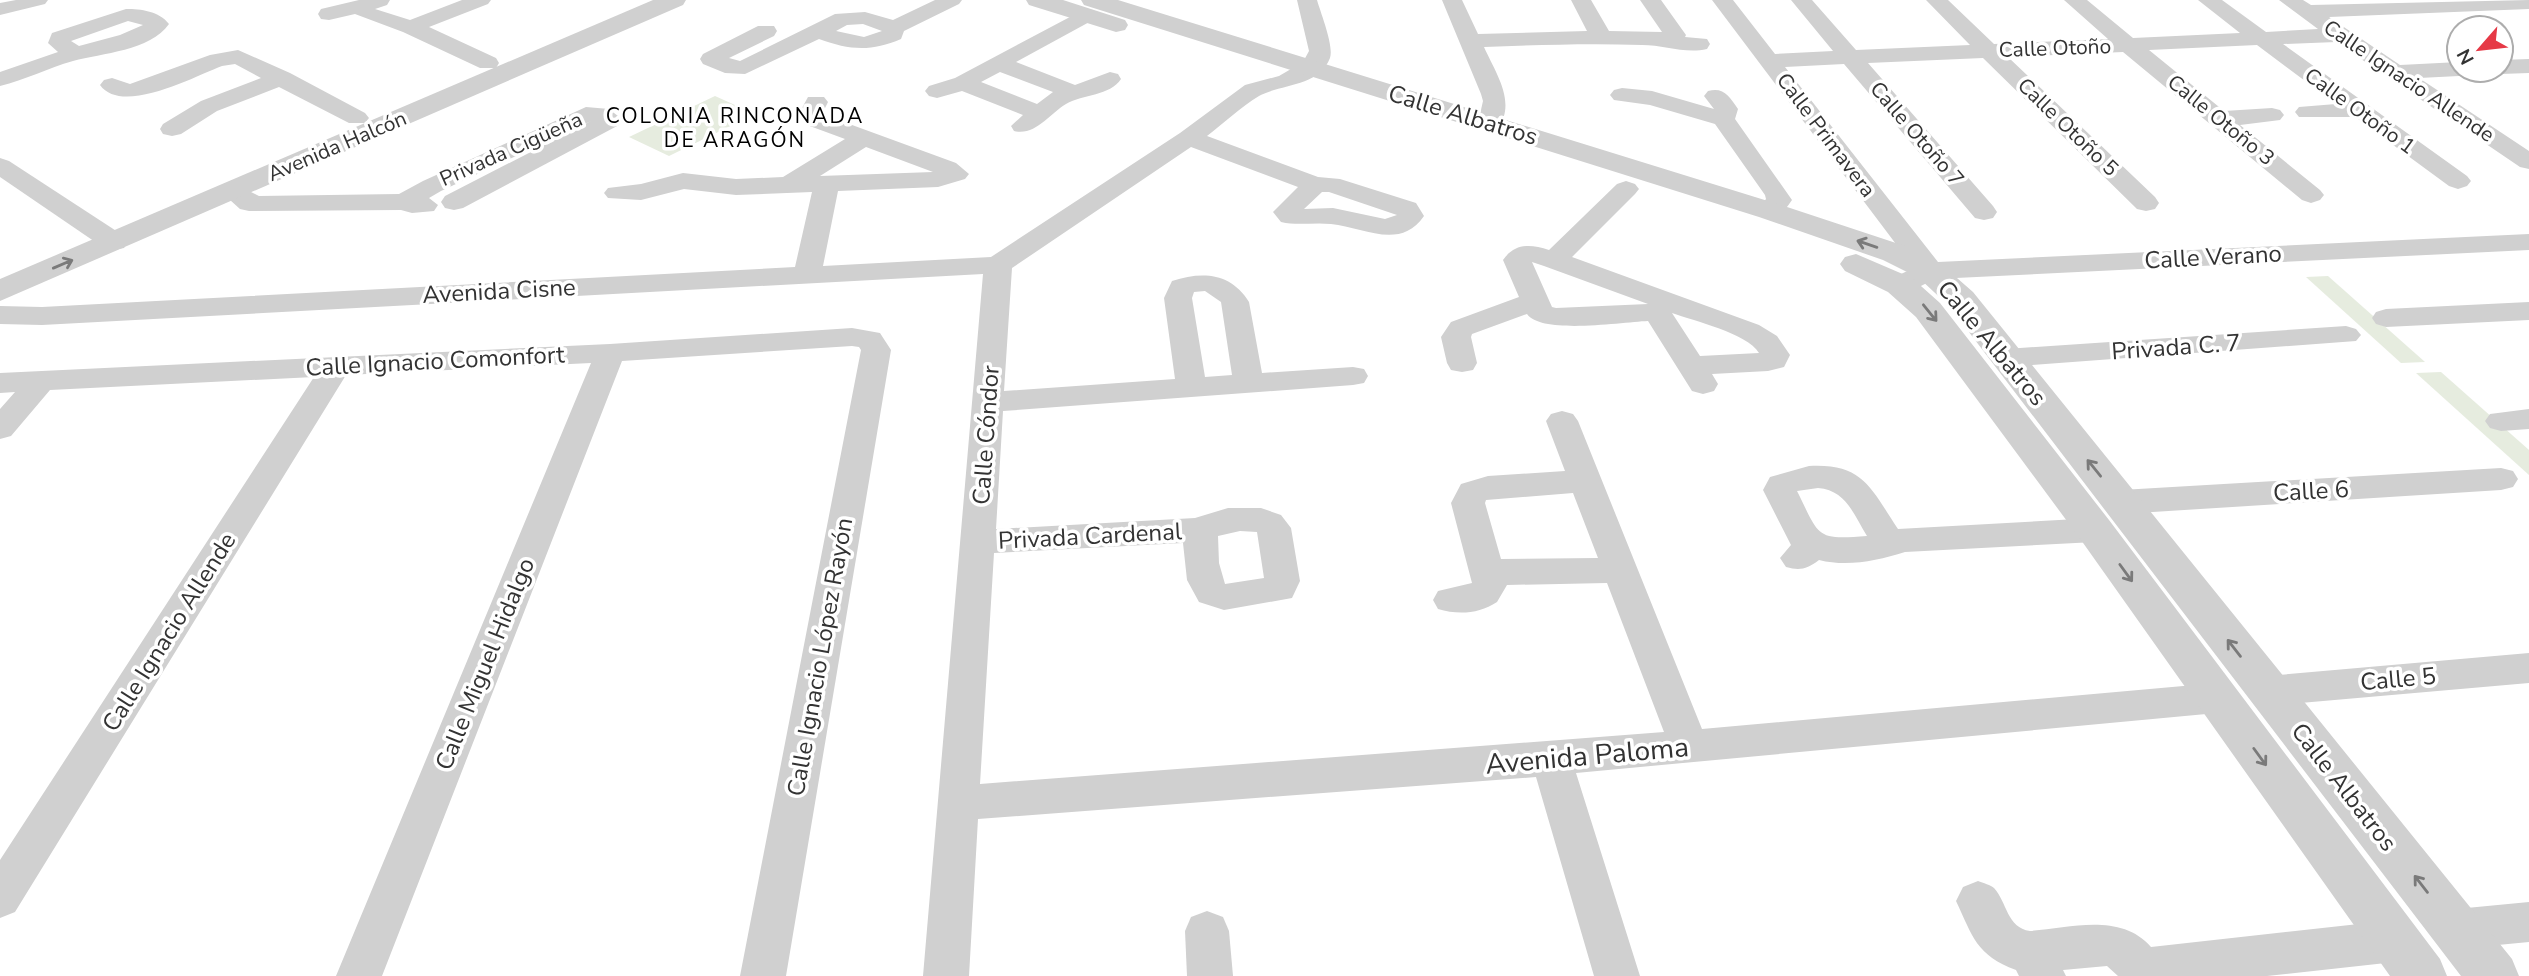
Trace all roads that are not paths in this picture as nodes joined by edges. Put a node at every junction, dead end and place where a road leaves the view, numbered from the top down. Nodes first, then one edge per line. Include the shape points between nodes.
1 (38, 0) edge
2 (383, 0) edge
3 (481, 0) edge
4 (637, 0) edge
5 (674, 0) edge
6 (952, 0) edge
7 (1038, 0) edge
8 (1307, 0) edge
9 (1452, 0) edge
10 (1581, 0) edge
11 (1650, 0) edge
12 (1722, 0) edge
13 (1801, 0) edge
14 (1936, 0) edge
15 (2074, 0) edge
16 (2208, 0) edge
17 (2529, 2) edge
18 (2298, 6) edge
19 (361, 7) junction
20 (1089, 8) edge
21 (4, 9) edge
22 (329, 14) dead end
23 (411, 27) junction
24 (765, 31) dead end
25 (2341, 35) junction
26 (1602, 38) junction
27 (1672, 39) junction
28 (2263, 40) junction
29 (1472, 41) junction
30 (1699, 44) dead end
31 (2130, 45) junction
32 (1990, 50) junction
33 (76, 54) dead end
34 (1850, 56) junction
35 (1769, 61) junction
36 (488, 63) junction
37 (997, 63) junction
38 (2445, 70) edge
39 (2395, 72) junction
40 (1299, 74) junction
41 (282, 78) junction
42 (0, 79) edge
43 (1110, 79) dead end
44 (963, 83) junction
45 (112, 85) dead end
46 (1745, 90) dead end
47 (937, 91) dead end
48 (1073, 92) junction
49 (1622, 95) dead end
50 (169, 102) junction
51 (816, 102) dead end
52 (1720, 107) junction
53 (2359, 110) junction
54 (2307, 112) dead end
55 (2272, 115) dead end
56 (357, 118) junction
57 (2219, 119) junction
58 (1490, 123) junction
59 (172, 129) dead end
60 (2529, 136) edge
61 (1189, 138) junction
62 (2493, 138) junction
63 (862, 139) junction
64 (2529, 162) edge
65 (0, 166) edge
66 (2458, 181) dead end
67 (827, 184) junction
68 (1315, 185) dead end
69 (788, 186) junction
70 (1626, 189) junction
71 (233, 191) junction
72 (617, 193) dead end
73 (2311, 195) dead end
74 (511, 198) dead end
75 (404, 202) junction
76 (454, 202) junction
77 (2146, 203) dead end
78 (1770, 211) junction
79 (1984, 212) dead end
80 (105, 235) junction
81 (2529, 242) edge
82 (1554, 260) junction
83 (999, 265) junction
84 (0, 268) edge
85 (807, 275) junction
86 (1915, 278) junction
87 (0, 291) edge
88 (1535, 301) junction
89 (1661, 306) junction
90 (2529, 311) edge
91 (0, 315) edge
92 (2386, 318) dead end
93 (2346, 335) dead end
94 (870, 339) joint
95 (610, 353) junction
96 (2006, 358) junction
97 (1462, 363) dead end
98 (337, 365) junction
99 (1353, 376) dead end
100 (41, 381) junction
101 (0, 383) edge
102 (1248, 383) junction
103 (1191, 387) junction
104 (988, 402) junction
105 (1562, 421) dead end
106 (0, 429) edge
107 (2501, 479) dead end
108 (1585, 481) junction
109 (2121, 502) junction
110 (1202, 530) dead end
111 (2095, 530) junction
112 (979, 542) junction
113 (1889, 543) junction
114 (1620, 569) junction
115 (1489, 572) junction
116 (1451, 600) dead end
117 (2529, 668) edge
118 (2267, 691) junction
119 (2217, 698) junction
120 (1689, 746) junction
121 (1551, 760) junction
122 (957, 803) junction
123 (0, 898) edge
124 (1978, 901) dead end
125 (2529, 922) edge
126 (2456, 929) junction
127 (1208, 931) dead end
128 (2395, 941) junction
129 (2036, 964) edge
130 (2143, 973) edge
131 (359, 976) edge
132 (763, 976) edge
133 (946, 976) edge
134 (1210, 976) edge
135 (1617, 976) edge
136 (2421, 976) edge
137 (2493, 976) edge

1 - 21 street
2 - 19 street
3 - 23 street
4 - 36 street, Avenida Halcón
5 - 71 street, Avenida Halcón
6 - 24 street via 894,28 866,18 839,20 745,67 712,60
7 - 20 street, Calle Albatros
8 - 40 street via 1320,51 1318,60
9 - 29 street
10 - 26 street
11 - 27 street via 1675,35
12 - 35 street, Calle Primavera
13 - 34 street, Calle Otoño 7
14 - 32 street, Calle Otoño 5
15 - 31 street, Calle Otoño 3
16 - 28 street, Calle Otoño 1
17 - 18 street
18 - 25 street, Calle Ignacio Allende
19 - 22 street
19 - 23 street via 364,12
20 - 37 street
20 - 40 street, Calle Albatros
23 - 36 street
25 - 28 street, Calle Otoño
25 - 39 street, Calle Ignacio Allende
26 - 27 street
26 - 29 street
27 - 30 street
28 - 31 street, Calle Otoño
28 - 53 street, Calle Otoño 1
29 - 58 street via 1494,102
31 - 32 street, Calle Otoño
31 - 57 street, Calle Otoño 3
32 - 34 street, Calle Otoño
32 - 77 street, Calle Otoño 5
33 - 42 street
34 - 35 street, Calle Otoño
34 - 79 street, Calle Otoño 7
35 - 86 street, Calle Primavera
36 - 56 street, Avenida Halcón
37 - 44 street
37 - 48 street
38 - 39 street
39 - 62 street, Calle Ignacio Allende
40 - 58 street, Calle Albatros
40 - 61 street via 1253,90
40 - 70 street, Calle Albatros
41 - 50 street via 209,106
41 - 50 street via 243,58 231,57
41 - 56 street
43 - 48 street via 1092,90
44 - 47 street
44 - 48 street via 1030,119
45 - 50 street
46 - 52 street
49 - 52 street
50 - 59 street
51 - 63 street via 809,117
52 - 78 street via 1779,195
53 - 54 street
53 - 66 street, Calle Otoño 1
55 - 57 street
56 - 80 street, Avenida Halcón
57 - 73 street, Calle Otoño 3
58 - 78 street, Calle Albatros
60 - 62 street
61 - 68 street
61 - 83 street
62 - 64 street, Calle Ignacio Allende
63 - 67 street via 956,174 938,180
63 - 69 street
65 - 80 street
67 - 69 street
67 - 85 street
69 - 72 street via 683,181
70 - 82 street
70 - 86 street, Calle Albatros via 1858,265
71 - 75 street, Privada Cigüeña via 248,203 259,204
71 - 80 street, Avenida Halcón
74 - 76 street, Privada Cigüeña
75 - 76 street, Privada Cigüeña
75 - 76 street, Privada Cigüeña via 586,114 601,114 611,120
86 -> 78 street, Calle Albatros via 1894,253
80 - 84 street, Avenida Halcón
87 -> 80 street, Avenida Halcón
81 - 86 street, Calle Verano
82 - 88 street via 1528,253 1518,258
82 - 89 street
83 - 85 street, Avenida Cisne
83 - 104 street, Calle Cóndor
85 - 91 street, Avenida Cisne
86 - 96 street, Calle Albatros via 1961,299
86 -> 111 street, Calle Albatros via 1928,310
88 - 89 street via 1540,312 1552,317
88 - 97 street via 1461,327 1456,337
89 - 89 street via 1698,376 1773,360 1771,345 1756,334
90 - 92 street
93 - 96 street, Privada C. 7
94 - 95 street, Calle Ignacio Comonfort
94 - 132 street, Calle Ignacio López Rayón via 876,350
95 - 98 street, Calle Ignacio Comonfort
95 - 131 street, Calle Miguel Hidalgo
109 -> 96 street, Calle Albatros
98 - 100 street, Calle Ignacio Comonfort
98 - 123 street, Calle Ignacio Allende
99 - 102 street
100 - 101 street, Calle Ignacio Comonfort
100 - 106 street
102 - 103 street
102 - 103 street via 1231,293 1215,284 1196,283 1182,286 1178,298
103 - 104 street
104 - 112 street, Calle Cóndor
105 - 108 street
107 - 109 street, Calle 6
108 - 114 street
108 - 115 street via 1488,487 1473,492 1468,503
118 -> 109 street, Calle Albatros
110 - 112 street, Privada Cardenal
111 - 113 street
111 -> 119 street, Calle Albatros
112 - 122 street, Calle Cóndor
113 - 113 street via 1878,548 1806,552 1780,490 1786,483 1827,477 1847,482
114 - 115 street
114 - 120 street
115 - 116 street via 1487,593
117 - 118 street, Calle 5
126 -> 118 street, Calle Albatros
119 - 120 street, Avenida Paloma
119 -> 128 street, Calle Albatros
120 - 121 street, Avenida Paloma
121 - 122 street, Avenida Paloma
121 - 135 street
122 - 133 street, Calle Cóndor
124 - 129 street via 2001,941
125 - 126 street
126 - 137 street, Calle Albatros
127 - 134 street
128 - 130 street
128 - 136 street, Calle Albatros
129 - 130 street via 2113,944

